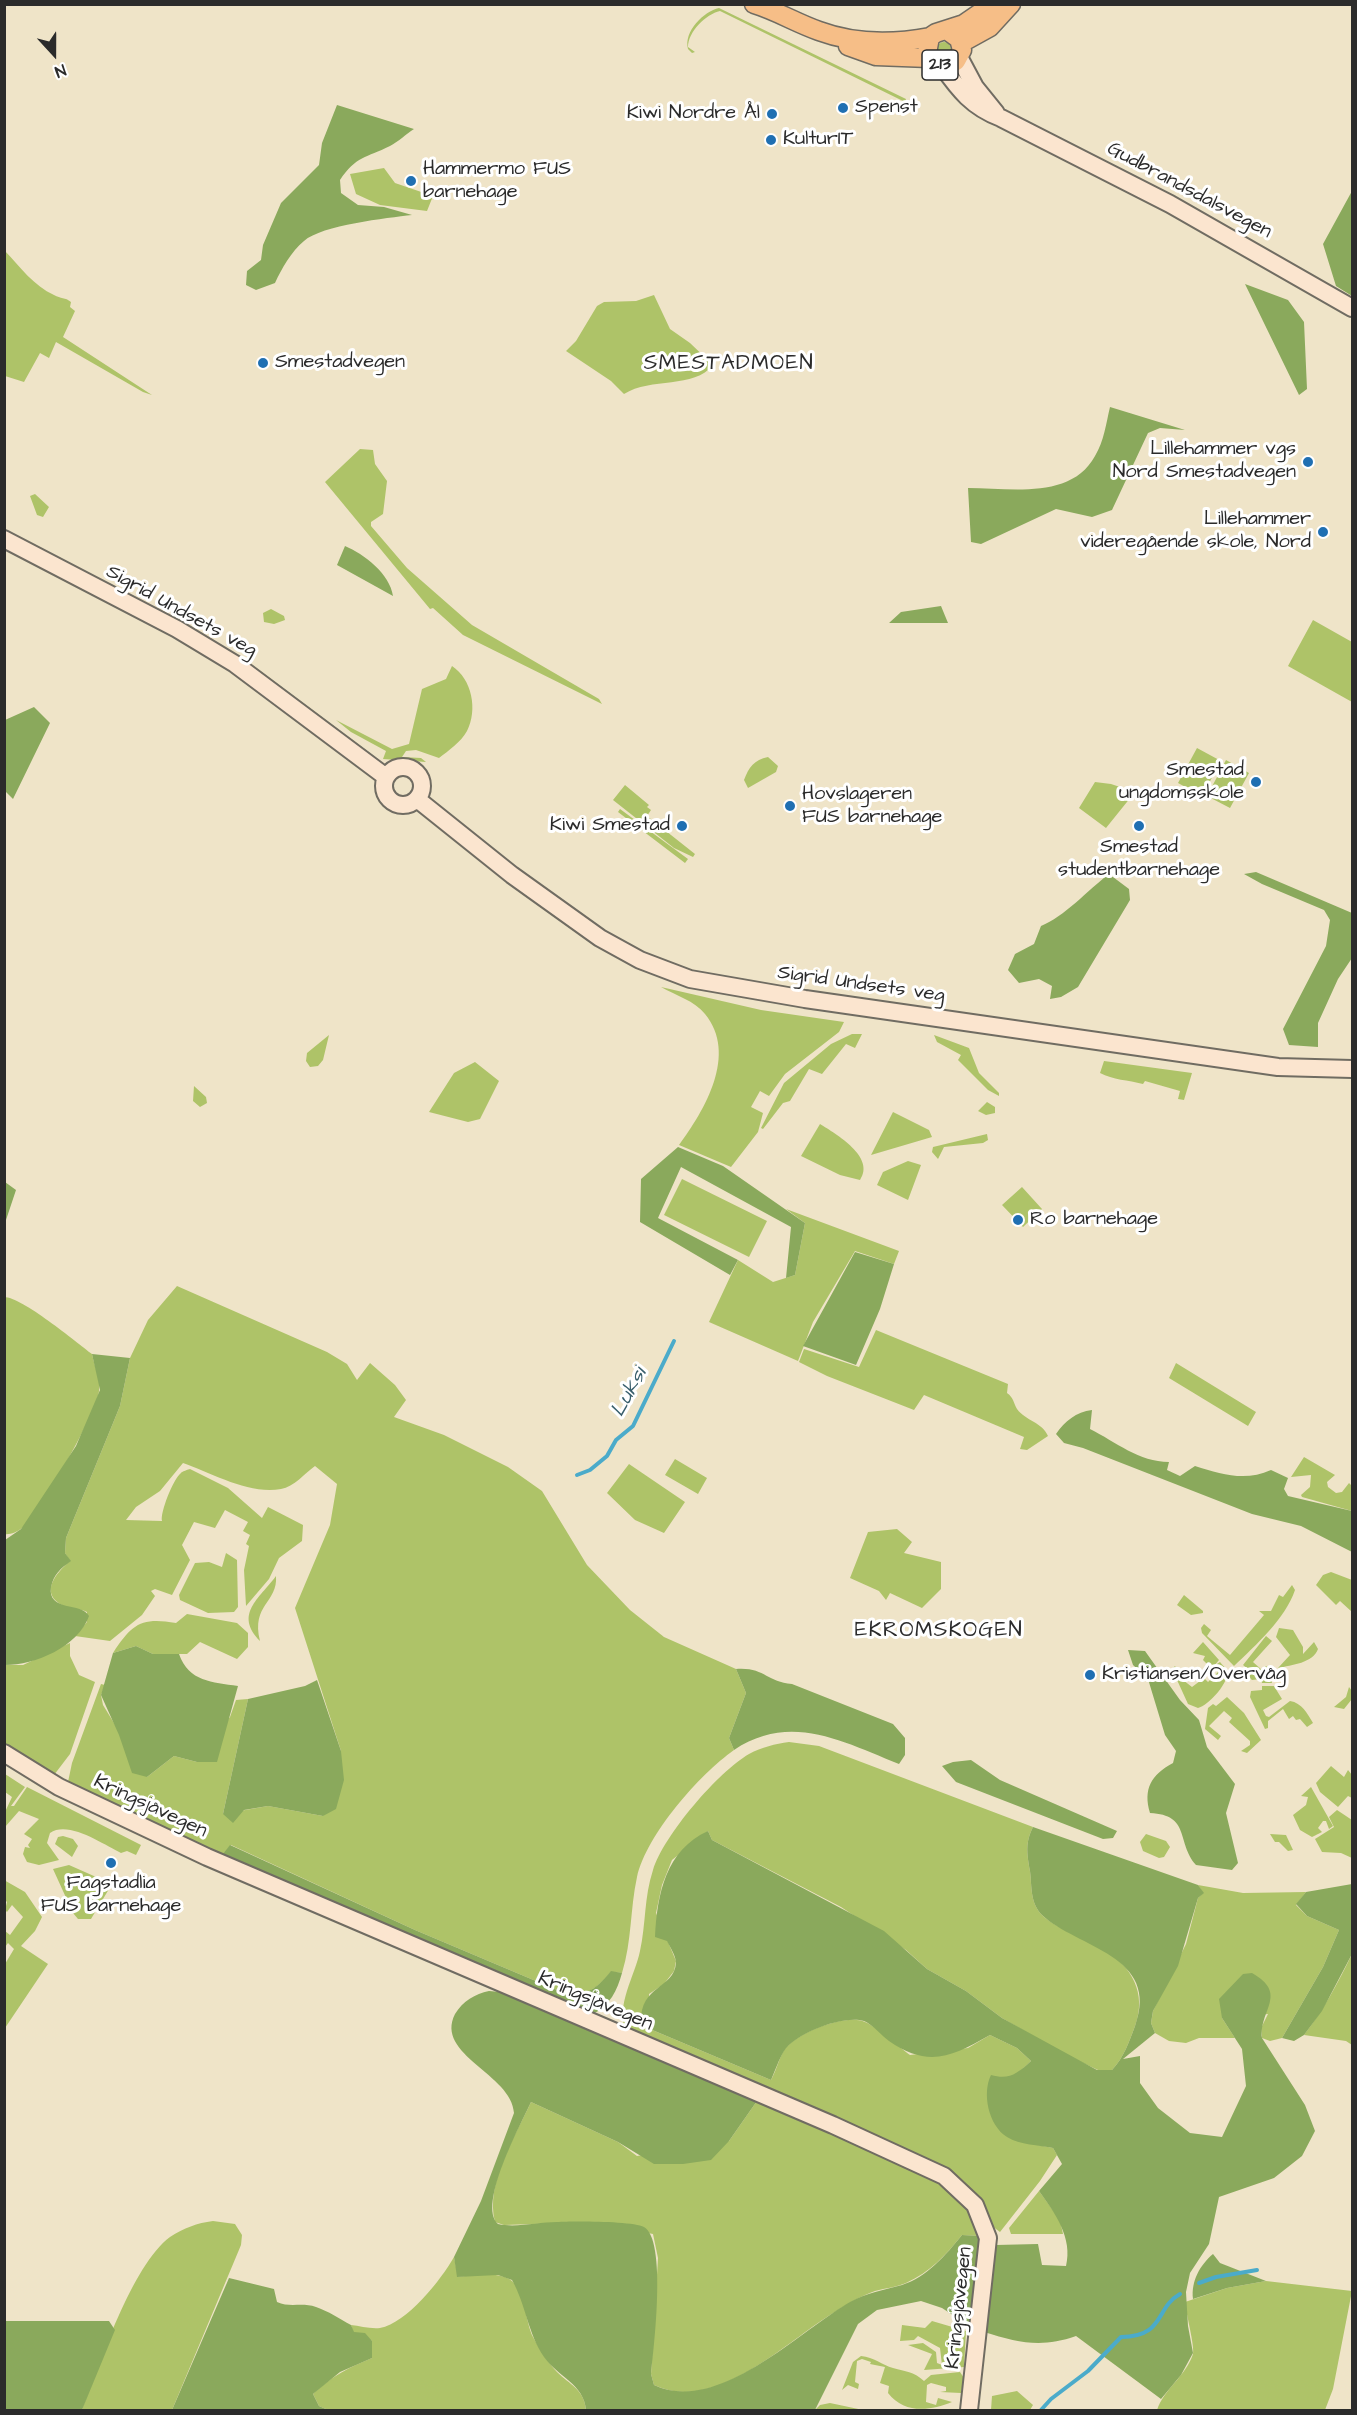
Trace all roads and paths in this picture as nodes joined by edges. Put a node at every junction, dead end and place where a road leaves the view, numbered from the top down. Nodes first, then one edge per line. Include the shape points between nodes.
1 (754, 4) edge
2 (993, 4) edge
3 (1011, 4) edge
4 (771, 7) edge
5 (834, 36) junction
6 (930, 37) junction
7 (956, 44) junction
8 (935, 62) junction
9 (1001, 118) junction
10 (1353, 308) edge
11 (4, 539) edge
12 (386, 777) junction
13 (417, 799) junction
14 (1353, 1069) edge
15 (4, 1753) edge
16 (969, 2410) edge

1 - 4 main road, 213
2 - 7 main road, 213 via 973,19
3 - 7 main road, 213 via 990,27
4 - 5 main road, 213
5 - 6 main road, 213 via 877,42
5 - 8 main road, 213 via 853,50 876,56
6 - 7 main road, 213 via 940,31
6 - 8 main road, 213 via 926,49
7 - 8 main road, 213 via 952,64
7 - 9 street, Gudbrandsdalsvegen via 975,87
8 - 9 street, Gudbrandsdalsvegen via 973,104
9 - 10 street, Gudbrandsdalsvegen via 1170,204
11 - 12 street, Sigrid Undsets veg via 177,629 235,664
12 - 13 street via 385,791 394,803 403,805
12 - 13 street via 401,768 412,770 421,782
13 - 14 street, Sigrid Undsets veg via 591,932 640,960 690,979 783,996 1278,1067
15 - 16 street, Kringsjåvegen via 68,1791 207,1857 944,2176 975,2205 988,2238

